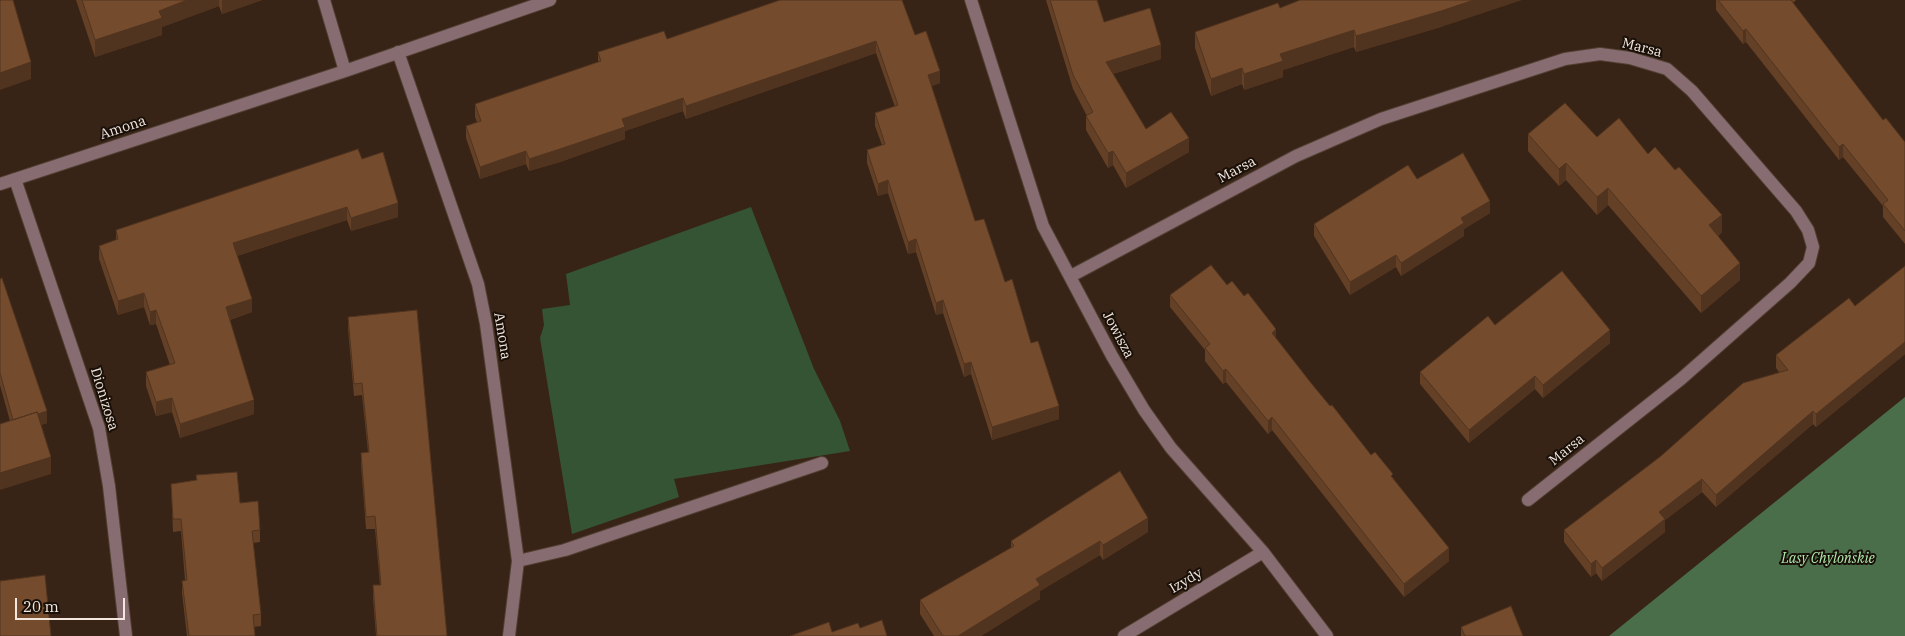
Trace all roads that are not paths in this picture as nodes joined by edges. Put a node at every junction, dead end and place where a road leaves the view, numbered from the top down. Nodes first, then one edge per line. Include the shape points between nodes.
1 (324, 0) edge
2 (550, 0) edge
3 (972, 0) edge
4 (398, 52) junction
5 (345, 70) junction
6 (15, 179) junction
7 (0, 184) edge
8 (1070, 276) junction
9 (822, 463) dead end
10 (1528, 500) dead end
11 (1263, 552) junction
12 (518, 561) junction
13 (126, 636) edge
14 (509, 636) edge
15 (1124, 636) edge
16 (1327, 636) edge

1 - 5 street
2 - 4 street, Amona
3 - 8 street, Jowisza via 1043,226
4 - 5 street, Amona
4 - 12 street, Amona via 478,284 494,376
5 - 6 street, Amona
6 - 7 street, Amona
6 - 13 street, Dionizosa via 99,428
8 - 10 street, Marsa via 1296,156 1381,119 1565,59 1600,54 1630,58 1667,69 1692,91 1796,212 1808,230 1813,247 1809,263 1790,284 1680,378
8 - 11 street, Jowisza via 1144,410 1171,448
9 - 12 street via 565,550
11 - 15 street, Izydy
11 - 16 street, Jowisza
12 - 14 street, Amona

